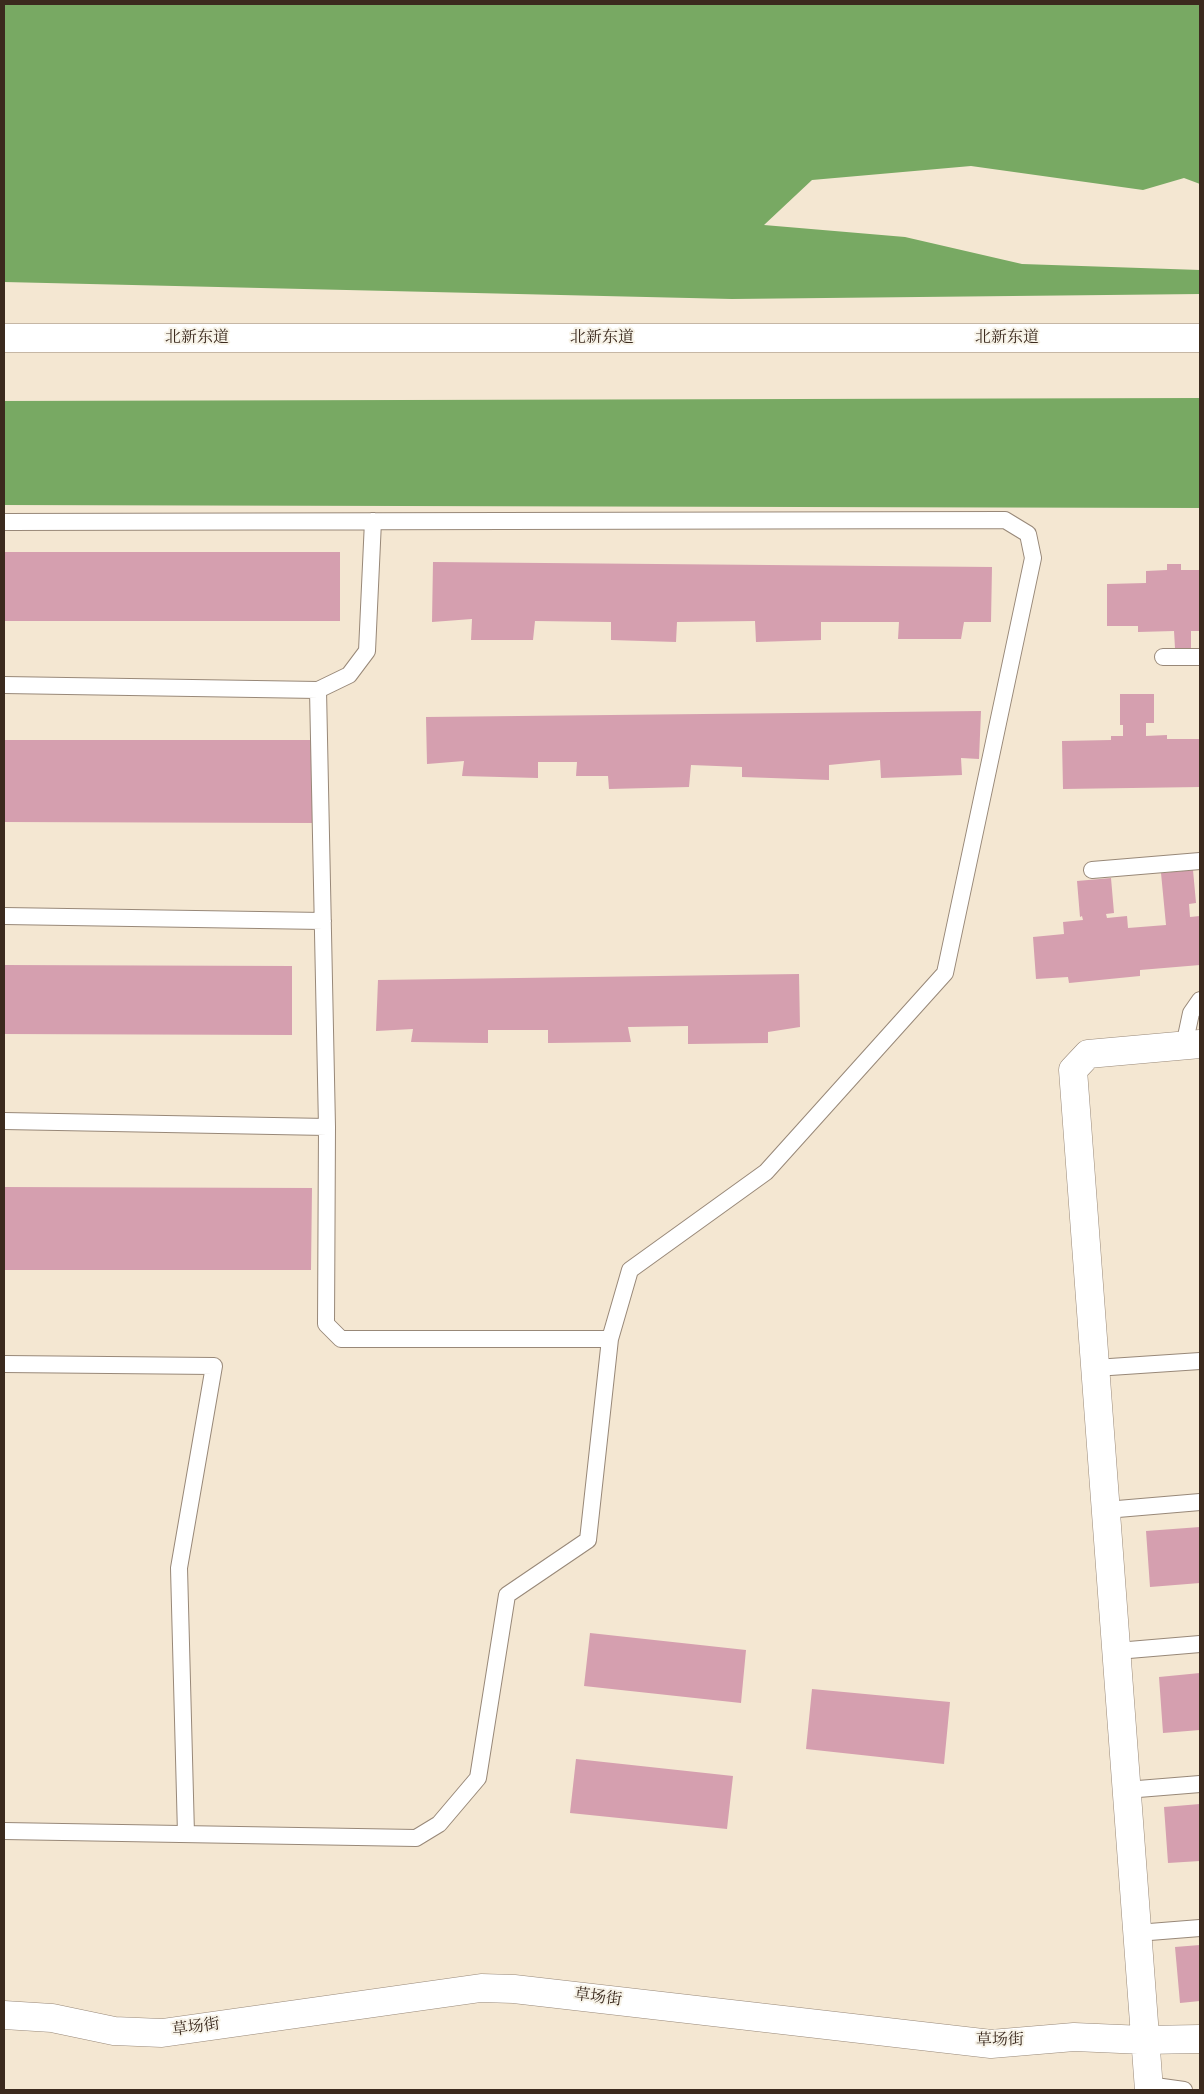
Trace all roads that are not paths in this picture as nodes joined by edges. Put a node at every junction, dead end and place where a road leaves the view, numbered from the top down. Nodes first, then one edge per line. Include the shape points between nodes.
1 (4, 338) edge
2 (1200, 338) edge
3 (373, 521) junction
4 (4, 522) edge
5 (1200, 657) edge
6 (1163, 658) dead end
7 (4, 686) edge
8 (318, 690) junction
9 (1200, 861) edge
10 (1092, 870) dead end
11 (4, 916) edge
12 (323, 921) junction
13 (1200, 1000) edge
14 (1192, 1045) edge
15 (4, 1122) edge
16 (328, 1127) junction
17 (610, 1339) junction
18 (1200, 1361) edge
19 (4, 1364) edge
20 (1095, 1368) junction
21 (1200, 1502) edge
22 (1106, 1510) junction
23 (1200, 1644) edge
24 (1117, 1651) junction
25 (1200, 1784) edge
26 (1126, 1790) junction
27 (4, 1832) edge
28 (186, 1834) junction
29 (1200, 1928) edge
30 (1137, 1933) junction
31 (4, 2015) edge
32 (1200, 2039) edge
33 (1144, 2040) junction
34 (1148, 2088) edge
35 (1184, 2090) edge

1 - 2 street, 北新东道
3 - 4 lane
3 - 8 lane via 367,651 349,675
3 - 17 lane via 1006,520 1028,534 1032,558 945,973 766,1172 630,1270
5 - 6 lane
7 - 8 lane
8 - 12 lane
9 - 10 lane
11 - 12 lane
12 - 16 lane
13 - 14 lane via 1191,1013
14 - 20 street via 1088,1054 1073,1070
15 - 16 lane
16 - 17 lane via 326,1324 342,1339
17 - 28 lane via 588,1540 507,1595 478,1778 439,1824 416,1838
18 - 20 lane
19 - 28 lane via 214,1366 179,1568
20 - 22 street
21 - 22 lane
22 - 24 street
23 - 24 lane
24 - 26 street
25 - 26 lane
26 - 30 street
27 - 28 lane
29 - 30 lane
30 - 33 street
31 - 33 street, 草场街 via 52,2018 114,2031 162,2033 481,1988 514,1988 991,2044 1074,2037
32 - 33 street, 草场街
33 - 34 street
34 - 35 lane

